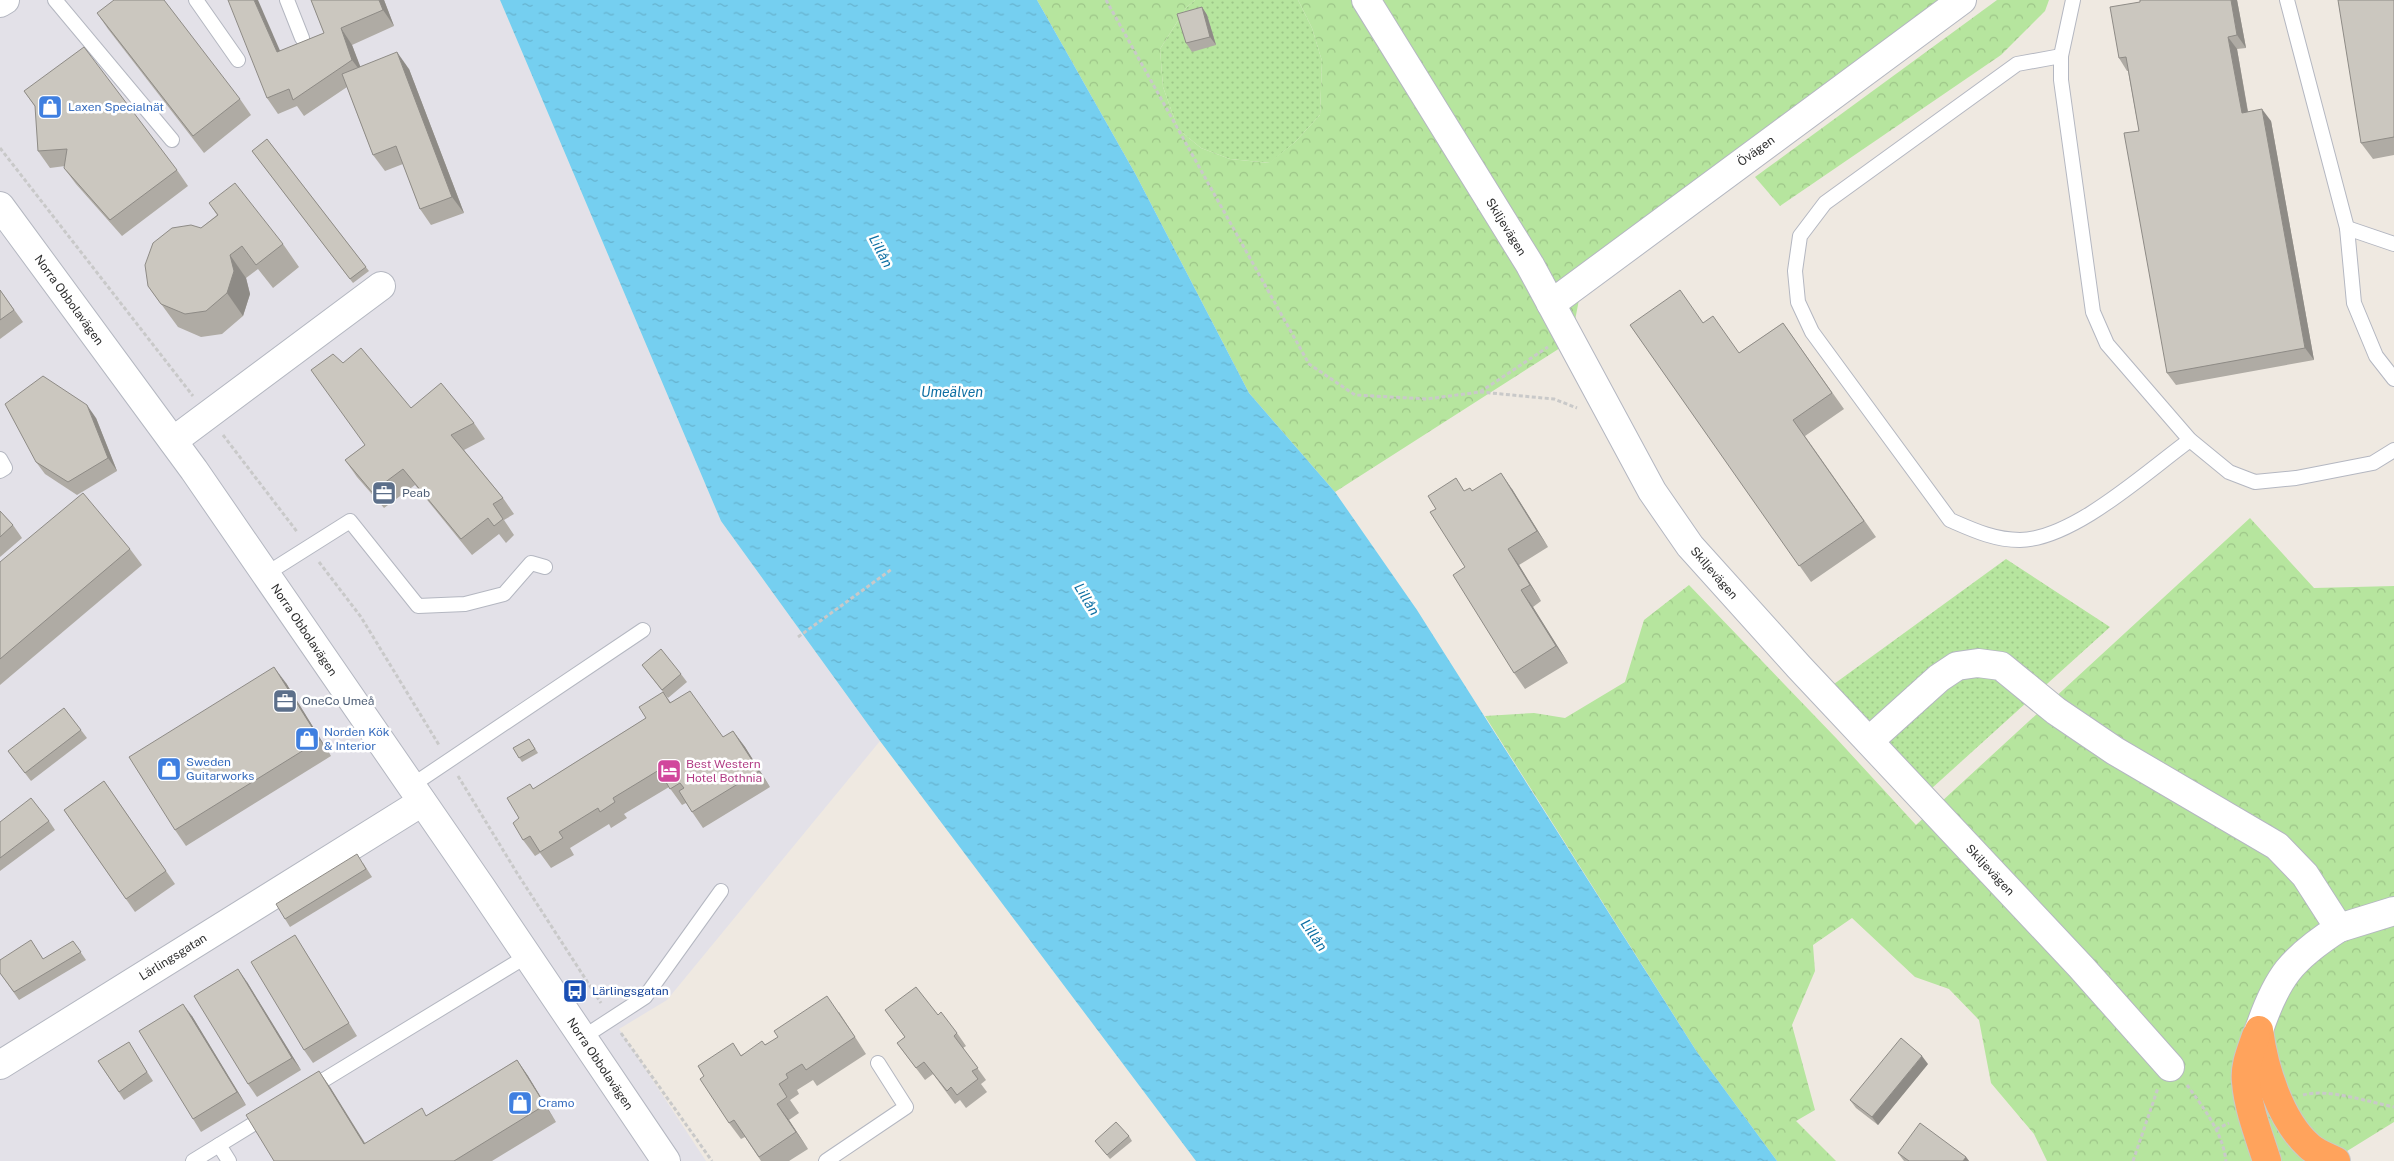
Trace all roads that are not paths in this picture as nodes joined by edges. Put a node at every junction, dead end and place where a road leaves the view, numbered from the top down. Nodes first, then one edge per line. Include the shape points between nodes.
1 (5, 0) edge
2 (56, 0) edge
3 (196, 0) edge
4 (287, 0) edge
5 (1366, 0) edge
6 (1962, 0) edge
7 (2073, 0) edge
8 (2287, 0) edge
9 (0, 4) edge
10 (302, 38) dead end
11 (2061, 56) junction
12 (238, 60) dead end
13 (172, 140) dead end
14 (0, 206) edge
15 (2347, 228) junction
16 (2394, 244) edge
17 (380, 286) dead end
18 (1551, 304) junction
19 (2394, 379) edge
20 (2190, 440) junction
21 (173, 441) junction
22 (2394, 450) edge
23 (0, 460) edge
24 (0, 471) edge
25 (545, 567) dead end
26 (266, 574) junction
27 (643, 630) dead end
28 (1869, 742) junction
29 (416, 794) junction
30 (721, 891) dead end
31 (2394, 911) edge
32 (2339, 928) junction
33 (527, 956) junction
34 (2259, 1030) junction
35 (582, 1038) junction
36 (878, 1063) dead end
37 (0, 1065) edge
38 (2170, 1067) road end
39 (294, 1099) edge
40 (277, 1109) edge
41 (219, 1144) junction
42 (193, 1161) edge
43 (229, 1161) edge
44 (666, 1161) edge
45 (826, 1161) edge
46 (2267, 1161) edge
47 (2336, 1161) edge

1 - 9 street
2 - 13 lane
3 - 12 lane
4 - 10 lane
5 - 18 street, Skiljevägen via 1530,264
6 - 18 street, Övägen
7 - 11 lane
8 - 15 lane
11 - 20 lane via 2061,80 2092,312 2107,344
11 - 20 lane via 2018,64 1825,202 1800,236 1795,271 1798,302 1812,332 1950,520 1984,535 2020,540 2050,535 2083,519
14 - 21 street, Norra Obbolavägen
15 - 16 lane
15 - 19 lane via 2354,303 2376,356
17 - 21 street
18 - 28 street, Skiljevägen via 1652,490 1690,546
20 - 22 lane via 2229,472 2254,482 2296,478 2373,463
21 - 26 street, Norra Obbolavägen
23 - 24 lane via 5,468
25 - 26 lane via 531,563 504,594 465,604 418,606 350,521
26 - 29 street, Norra Obbolavägen
27 - 29 lane, Lärlingsgatan via 448,760
28 - 32 street via 1957,666 1978,663 2002,666 2056,711 2115,751 2276,846 2304,875
28 - 38 street, Skiljevägen via 2081,967
29 - 33 street, Norra Obbolavägen
29 - 37 street, Lärlingsgatan
30 - 35 lane via 645,997
31 - 32 street
32 - 34 street via 2314,944 2285,972 2269,1001
33 - 35 street, Norra Obbolavägen
33 - 39 lane
34 - 46 highway via 2248,1057 2246,1081
34 - 47 highway via 2263,1060 2289,1123 2310,1147
35 - 44 street, Norra Obbolavägen
36 - 45 lane via 906,1107
40 - 41 lane
41 - 42 lane
41 - 43 lane

